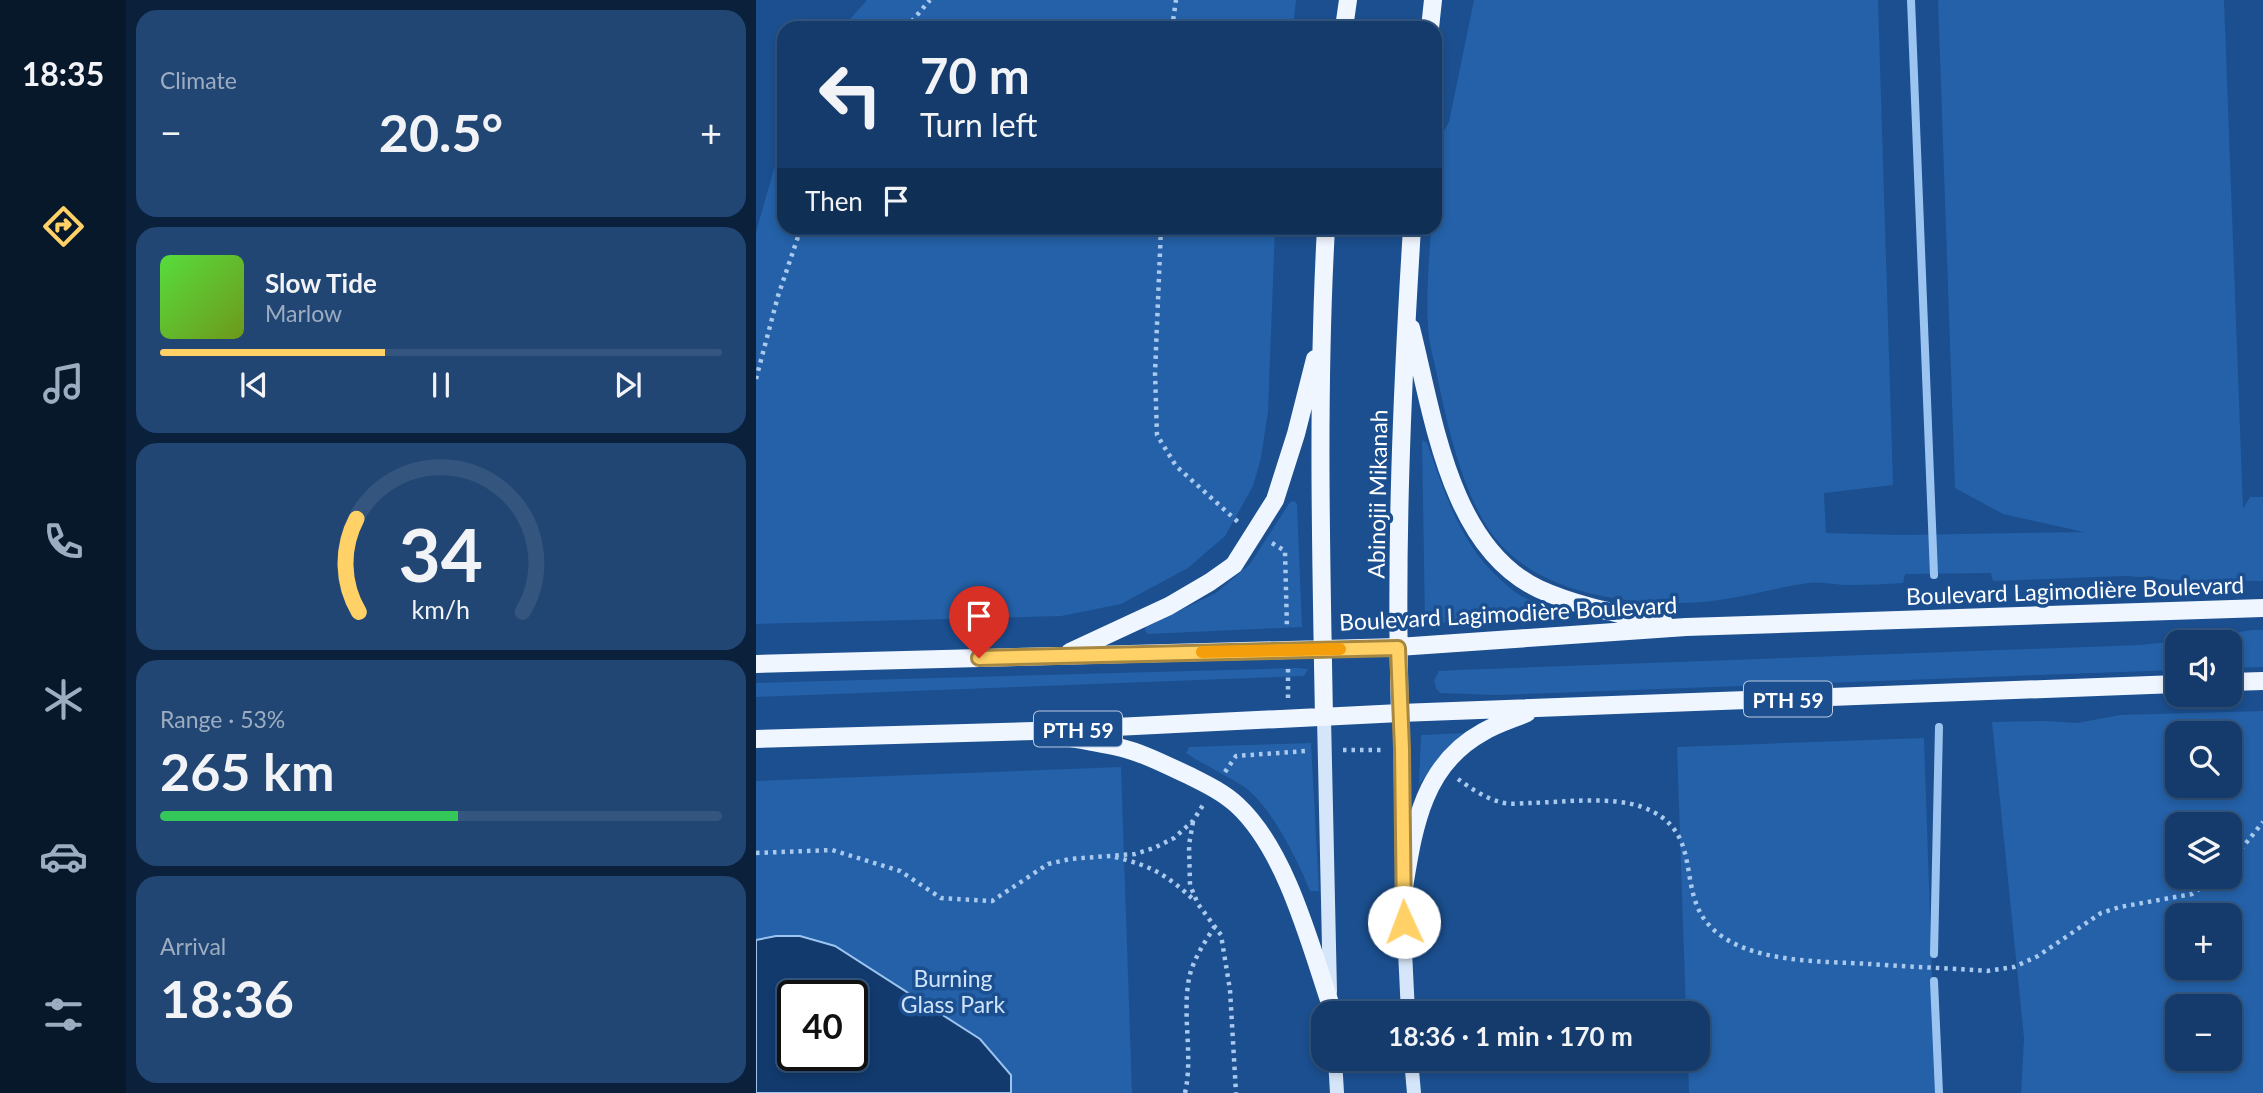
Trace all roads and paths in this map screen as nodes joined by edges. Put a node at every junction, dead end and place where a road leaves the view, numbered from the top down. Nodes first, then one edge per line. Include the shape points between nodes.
1 (930, 0) edge
2 (1176, 0) edge
3 (1348, 0) edge
4 (1433, 0) edge
5 (912, 21) edge
6 (1173, 21) edge
7 (1345, 21) edge
8 (1431, 21) edge
9 (799, 235) edge
10 (1161, 235) edge
11 (1326, 235) edge
12 (1411, 235) edge
13 (1406, 308) junction
14 (1322, 328) junction
15 (756, 379) edge
16 (1256, 533) junction
17 (2263, 608) edge
18 (1686, 627) junction
19 (1398, 648) junction
20 (1288, 649) junction
21 (1323, 649) junction
22 (1063, 655) junction
23 (756, 664) edge
24 (2263, 681) edge
25 (2242, 682) edge
26 (2165, 684) edge
27 (1538, 708) junction
28 (1399, 713) junction
29 (1324, 717) junction
30 (1289, 720) junction
31 (1034, 731) junction
32 (756, 739) edge
33 (1402, 749) junction
34 (1325, 751) junction
35 (1290, 752) junction
36 (1442, 768) junction
37 (1214, 788) junction
38 (1193, 821) junction
39 (2263, 822) edge
40 (2242, 848) edge
41 (756, 853) edge
42 (1111, 856) junction
43 (2199, 889) edge
44 (1402, 899) junction
45 (1198, 904) junction
46 (1215, 926) junction
47 (1328, 1001) edge
48 (1331, 1001) edge
49 (1408, 1001) edge
50 (1336, 1071) edge
51 (1412, 1071) edge
52 (1185, 1093) edge
53 (1236, 1093) edge
54 (1337, 1093) edge
55 (1414, 1093) edge

1 - 5 path
2 - 6 path
3 - 7 main road
4 - 8 main road
9 - 15 path
10 - 16 path via 1157,435 1176,466 1233,519
11 - 14 main road
12 - 13 main road, Abinojii Mikanah
13 - 18 main road via 1447,470 1471,524 1500,563 1538,589 1601,610
13 - 19 main road, Abinojii Mikanah
14 - 16 main road via 1275,500
14 - 21 main road
16 - 20 path via 1285,551
16 - 22 main road via 1234,565 1210,582
17 - 18 main road, Boulevard Lagimodière Boulevard
18 - 19 main road, Boulevard Lagimodière Boulevard
19 - 21 main road, Boulevard Lagimodière Boulevard
19 - 28 main road, Abinojii Mikanah
20 - 21 main road, Boulevard Lagimodière Boulevard
20 - 22 main road, Boulevard Lagimodière Boulevard
20 - 30 path
21 - 29 main road
22 - 23 main road, Boulevard Lagimodière Boulevard
24 - 25 main road
26 - 27 main road, PTH 59
27 - 28 main road, PTH 59
27 - 36 main road via 1484,731 1458,749
28 - 29 main road, PTH 59
28 - 33 street, Abinojii Mikanah
29 - 30 main road, PTH 59
29 - 34 street
30 - 31 main road, PTH 59
30 - 35 path
31 - 32 main road, PTH 59
31 - 37 main road via 1119,747
33 - 34 path
33 - 44 street, Abinojii Mikanah
34 - 35 path
34 - 48 street
35 - 37 path via 1236,756
36 - 43 path via 1500,803 1609,801 1656,813 1684,846 1697,905 1708,924 1741,946 1784,958 1987,971 2014,967 2101,913
36 - 44 main road via 1415,824
37 - 38 path
37 - 47 main road via 1237,805 1275,858 1294,899
38 - 42 path via 1154,848
38 - 45 path via 1190,886
39 - 40 path
41 - 42 path via 832,849 900,871 941,898 992,901 1048,864
42 - 45 path via 1142,863 1163,874
44 - 49 street, Abinojii Mikanah
45 - 46 path
46 - 52 path via 1188,983 1189,1077
46 - 53 path via 1221,935 1228,978
50 - 54 street
51 - 55 street

